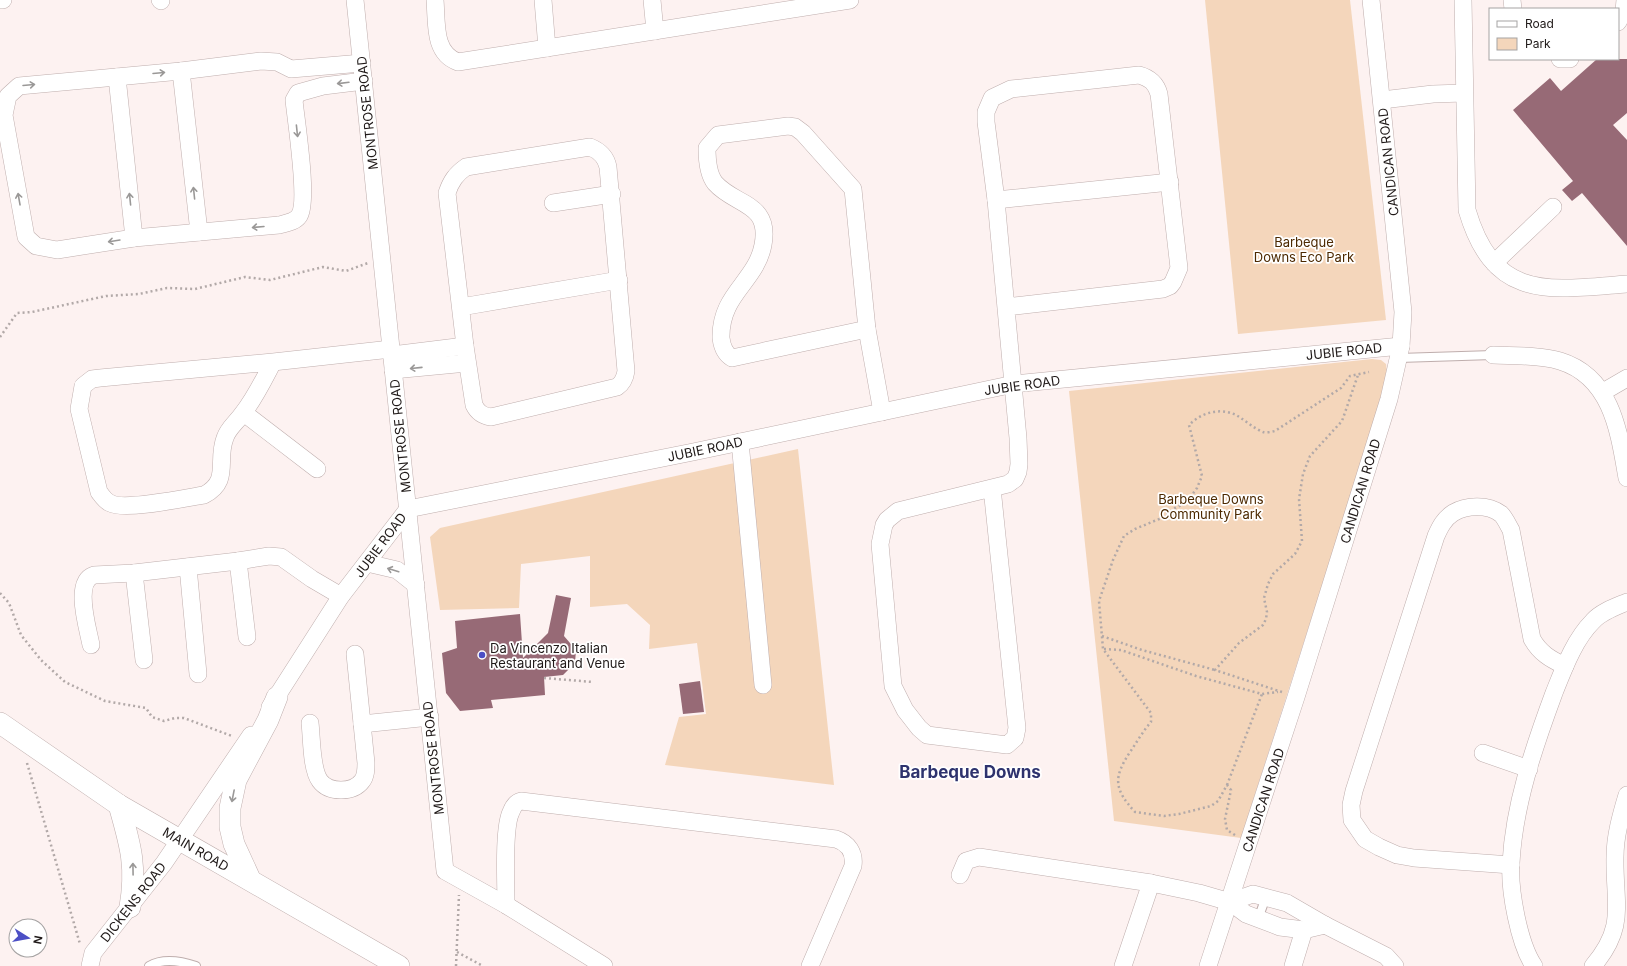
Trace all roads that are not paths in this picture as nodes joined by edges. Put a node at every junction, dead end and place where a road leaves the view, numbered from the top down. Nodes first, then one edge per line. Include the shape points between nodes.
1 (355, 0) edge
2 (435, 0) edge
3 (543, 0) edge
4 (652, 0) edge
5 (850, 0) edge
6 (1371, 0) edge
7 (1463, 0) edge
8 (1625, 0) edge
9 (761, 7) edge
10 (1619, 20) edge
11 (655, 31) junction
12 (547, 48) junction
13 (362, 63) junction
14 (181, 71) junction
15 (118, 77) junction
16 (364, 81) junction
17 (1464, 93) junction
18 (1382, 100) junction
19 (1170, 182) junction
20 (612, 194) junction
21 (996, 200) junction
22 (554, 203) dead end
23 (1553, 207) dead end
24 (199, 232) junction
25 (134, 238) junction
26 (1494, 263) junction
27 (619, 280) junction
28 (1627, 284) edge
29 (461, 307) junction
30 (1006, 307) junction
31 (867, 329) junction
32 (465, 346) junction
33 (1400, 352) junction
34 (1493, 355) joint
35 (392, 358) junction
36 (272, 362) junction
37 (467, 363) junction
38 (1627, 378) edge
39 (1014, 384) junction
40 (1603, 392) junction
41 (882, 412) junction
42 (244, 413) junction
43 (740, 442) junction
44 (317, 469) dead end
45 (1627, 478) edge
46 (992, 488) junction
47 (408, 509) junction
48 (238, 561) junction
49 (367, 562) junction
50 (188, 567) junction
51 (134, 573) junction
52 (416, 585) junction
53 (341, 596) junction
54 (1627, 602) edge
55 (247, 637) dead end
56 (91, 644) dead end
57 (355, 654) dead end
58 (144, 660) dead end
59 (1565, 666) junction
60 (198, 674) dead end
61 (763, 685) dead end
62 (277, 697) junction
63 (430, 717) junction
64 (0, 723) edge
65 (310, 723) dead end
66 (362, 724) junction
67 (1483, 753) dead end
68 (1529, 769) junction
69 (1627, 795) edge
70 (118, 804) junction
71 (180, 840) junction
72 (1511, 865) junction
73 (960, 875) dead end
74 (250, 880) junction
75 (1151, 883) junction
76 (1266, 897) junction
77 (1230, 902) junction
78 (506, 905) junction
79 (130, 907) junction
80 (1258, 918) junction
81 (1325, 925) junction
82 (1304, 930) junction
83 (90, 966) edge
84 (149, 966) edge
85 (196, 966) edge
86 (399, 966) edge
87 (604, 966) edge
88 (810, 966) edge
89 (1123, 966) edge
90 (1208, 966) edge
91 (1293, 966) edge
92 (1395, 966) edge
93 (1534, 966) edge
94 (1593, 966) edge

1 - 13 street, MONTROSE ROAD
2 - 12 street via 440,45 449,59 458,62
3 - 12 street
4 - 11 street
5 - 9 street
6 - 18 street, CANDICAN ROAD
7 - 17 street
8 - 10 street via 1624,12
9 - 11 street
11 - 12 street
13 - 14 street via 291,70 277,62 261,61
13 - 16 street, MONTROSE ROAD
15 -> 14 street
24 -> 14 street
25 -> 15 street
25 -> 15 street via 57,250 36,246 26,237 5,121 5,104 8,96 19,86
16 -> 24 street via 323,86 298,93 294,100 303,193 299,216 292,222 279,225
16 - 35 street, MONTROSE ROAD
17 - 18 street
17 - 26 street via 1467,210 1473,231
18 - 33 street, CANDICAN ROAD via 1403,312
19 - 21 street
19 - 21 street via 1159,94 1150,79 1139,75 1011,89 992,98 986,112
19 - 30 street via 1179,268 1170,286 1163,289
20 - 22 street
20 - 27 street
20 - 29 street via 607,161 602,153 590,147 466,167 457,173 447,193
21 - 30 street
23 - 26 street
24 - 25 street
26 - 28 street via 1515,280 1532,286 1563,289
27 - 29 street
27 - 37 street via 626,371 617,388 491,417 477,411 474,405
29 - 32 street
30 - 39 street
31 - 31 street via 741,357 732,358 727,355 722,342 722,318 726,307 756,264 765,235 762,222 749,204 726,192 715,182 709,168 708,148 718,135 795,127 850,185 854,192
31 - 41 street
32 - 35 street
32 - 37 street
33 - 34 lane
33 - 39 street, JUBIE ROAD
33 - 77 street, CANDICAN ROAD via 1389,399
34 - 40 street via 1559,361 1579,368
35 - 36 street
37 -> 35 street
35 - 47 street, MONTROSE ROAD
36 - 42 street
36 - 42 street via 87,381 82,386 79,409 99,492 109,503 122,505 196,497 208,493 218,483 222,469 224,438 229,428
38 - 40 street
39 - 41 street, JUBIE ROAD
39 - 46 street via 1018,472 1008,484
40 - 45 street via 1613,414
41 - 43 street, JUBIE ROAD
42 - 44 street
43 - 47 street, JUBIE ROAD
43 - 61 street
46 - 46 street via 898,511 884,525 880,556 893,686 905,710 927,735 1006,745 1012,743 1017,728
47 - 49 street, JUBIE ROAD
47 - 52 street, MONTROSE ROAD
48 - 50 street
48 - 53 street via 270,556 281,557
48 - 55 street
52 -> 49 street via 397,570
49 - 53 street, JUBIE ROAD
50 - 51 street
50 - 60 street
51 - 56 street via 94,575 84,581 82,595
51 - 58 street
52 - 63 street, MONTROSE ROAD
53 - 62 street, JUBIE ROAD
54 - 59 street via 1594,619 1585,629
57 - 66 street
59 - 68 street
59 - 72 street via 1544,655 1532,639 1511,530 1501,515 1482,507 1470,507 1452,514 1442,523 1436,536 1354,791 1352,820 1364,839 1398,855 1434,861
62 - 71 street, JUBIE ROAD
62 -> 74 street via 268,720 236,780 230,808 230,827 234,844
63 - 66 street
63 - 78 street, MONTROSE ROAD via 445,871
64 - 70 street, MAIN ROAD
65 - 66 street via 316,772 320,782 327,788 346,790 357,786 366,773
67 - 68 street
68 - 72 street via 1515,826
69 - 94 street via 1614,857 1619,914 1616,930
70 - 71 street, MAIN ROAD
79 -> 70 street via 134,885 133,860
71 - 74 street, MAIN ROAD
71 - 79 street, DICKENS ROAD
72 - 93 street via 1518,929
73 - 75 street via 966,861 979,857
74 - 86 street, MAIN ROAD
75 - 77 street
75 - 89 street
76 - 77 street via 1253,894
76 - 80 lane
76 - 81 street via 1287,903
77 - 80 street via 1246,914
77 - 90 street, CANDICAN ROAD
78 - 87 street
78 - 88 street via 508,822 510,812 518,802 836,839 848,846 853,866
79 - 83 street, DICKENS ROAD via 93,952
80 - 82 street via 1280,927
81 - 82 street
81 - 92 street via 1386,956
82 - 91 street
84 - 85 lane via 173,961

